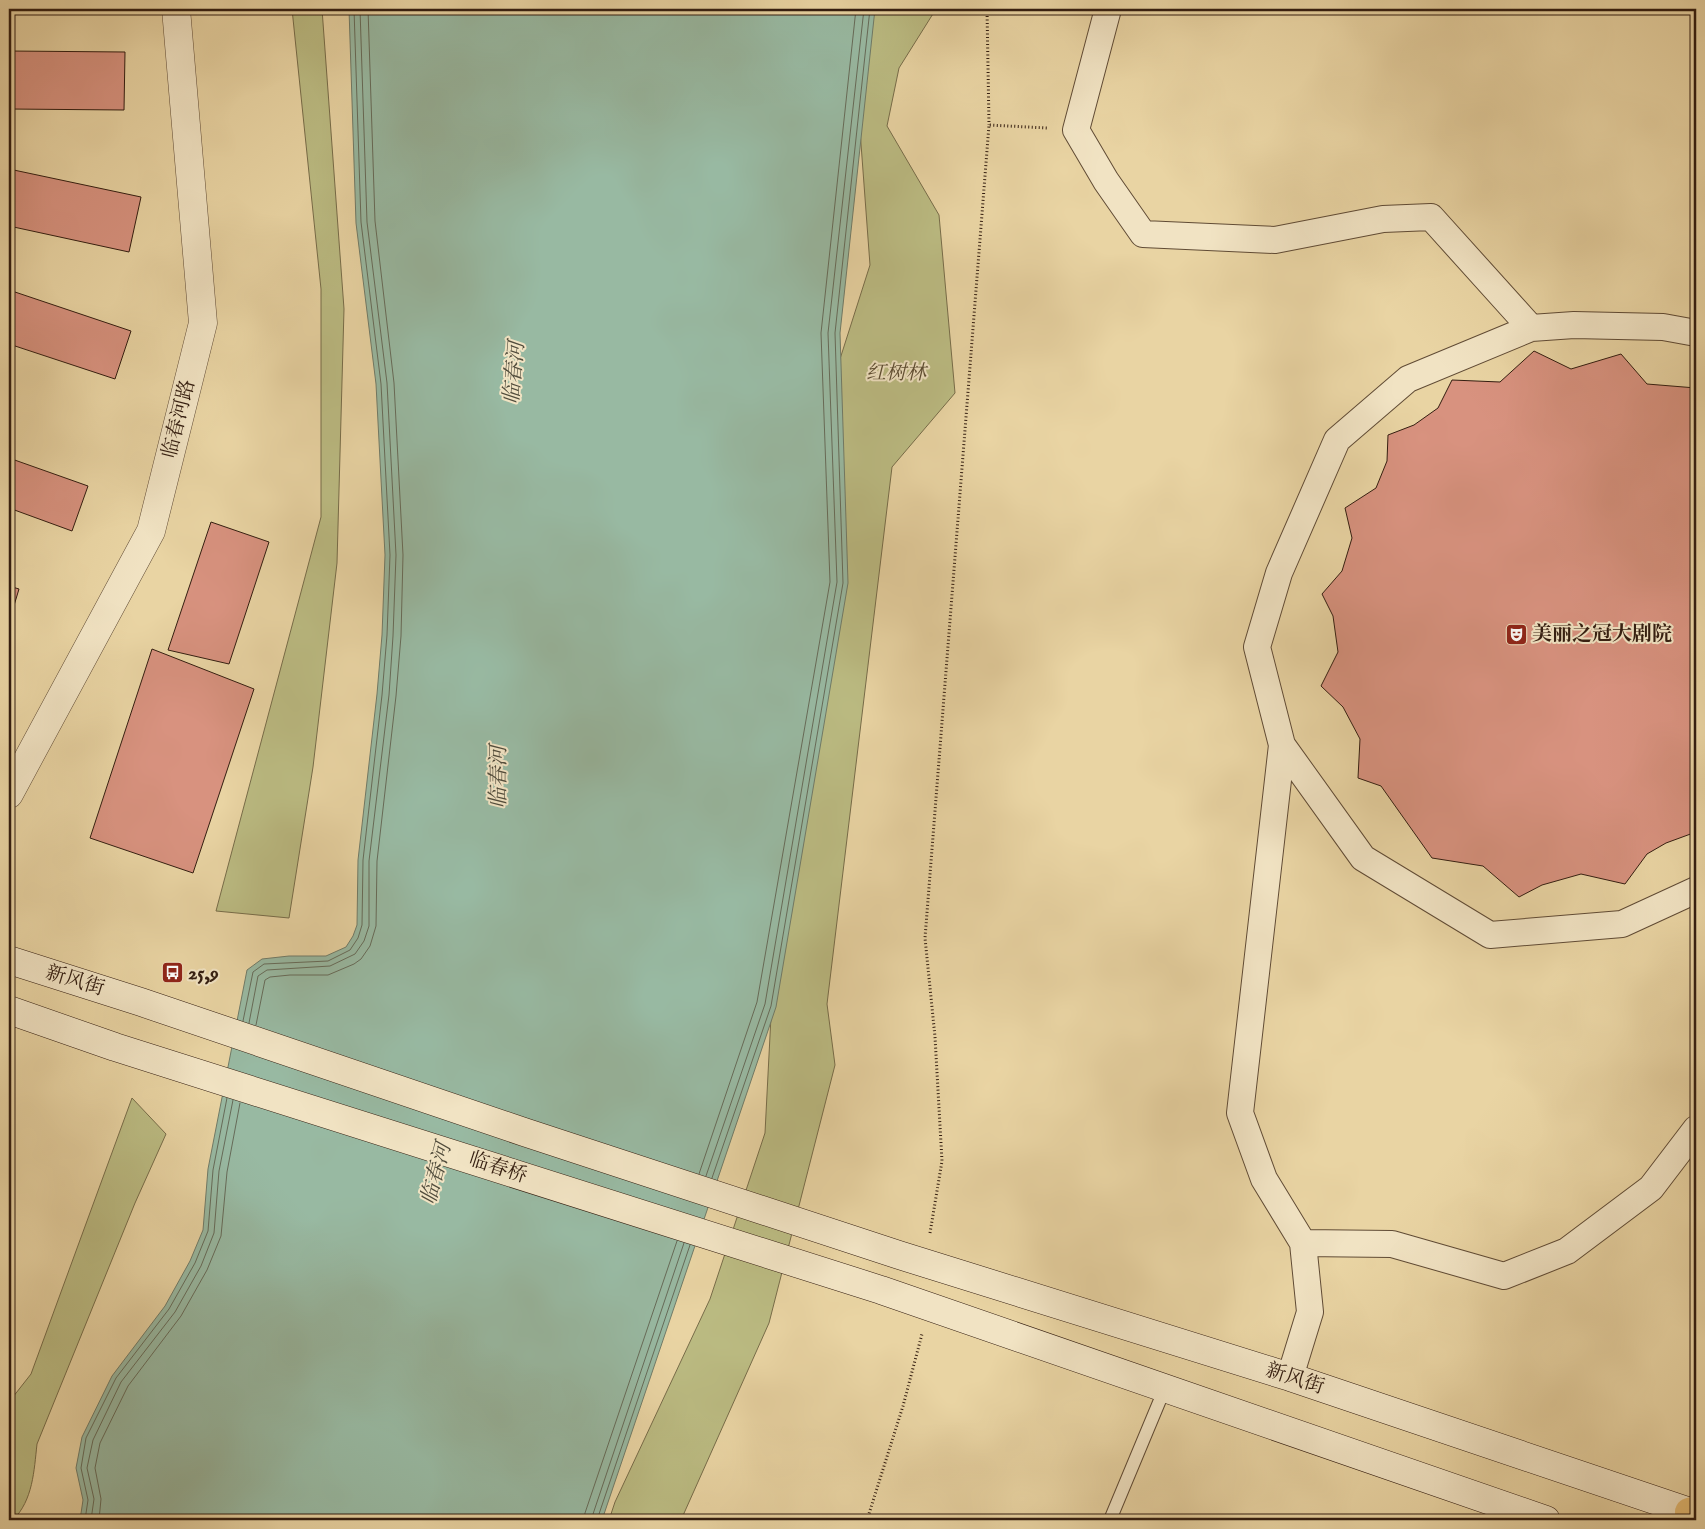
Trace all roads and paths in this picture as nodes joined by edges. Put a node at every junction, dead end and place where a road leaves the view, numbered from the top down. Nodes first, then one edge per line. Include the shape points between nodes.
1 (176, 9) edge
2 (988, 9) edge
3 (1108, 9) edge
4 (989, 125) junction
5 (1076, 130) junction
6 (1531, 328) junction
7 (1696, 333) edge
8 (1282, 745) junction
9 (9, 794) edge
10 (1696, 890) edge
11 (9, 960) edge
12 (9, 1010) edge
13 (1696, 1129) edge
14 (1303, 1243) junction
15 (925, 1264) junction
16 (929, 1306) junction
17 (1290, 1377) junction
18 (1165, 1388) junction
19 (1694, 1512) edge
20 (867, 1520) edge
21 (1110, 1520) edge
22 (1546, 1520) edge

1 - 9 main road, 临春河路 via 203,323 151,530
2 - 4 path
3 - 5 street
4 - 5 path
4 - 15 path via 925,938 942,1161
5 - 6 street via 1143,234 1276,240 1383,219 1431,217
6 - 7 street via 1574,325 1663,327
6 - 8 street via 1408,379 1337,440 1280,573 1257,647
8 - 10 street via 1362,858 1490,935 1622,924
8 - 14 street via 1240,1113 1264,1179
11 - 15 main road, 新风街
12 - 16 main road, 临春桥 via 114,1047
13 - 14 street via 1651,1188 1567,1252 1504,1276 1392,1244
14 - 17 street via 1310,1312
15 - 17 main road, 新风街
16 - 18 main road
16 - 20 path via 903,1406
17 - 19 main road, 新风街
18 - 21 lane
18 - 22 main road

